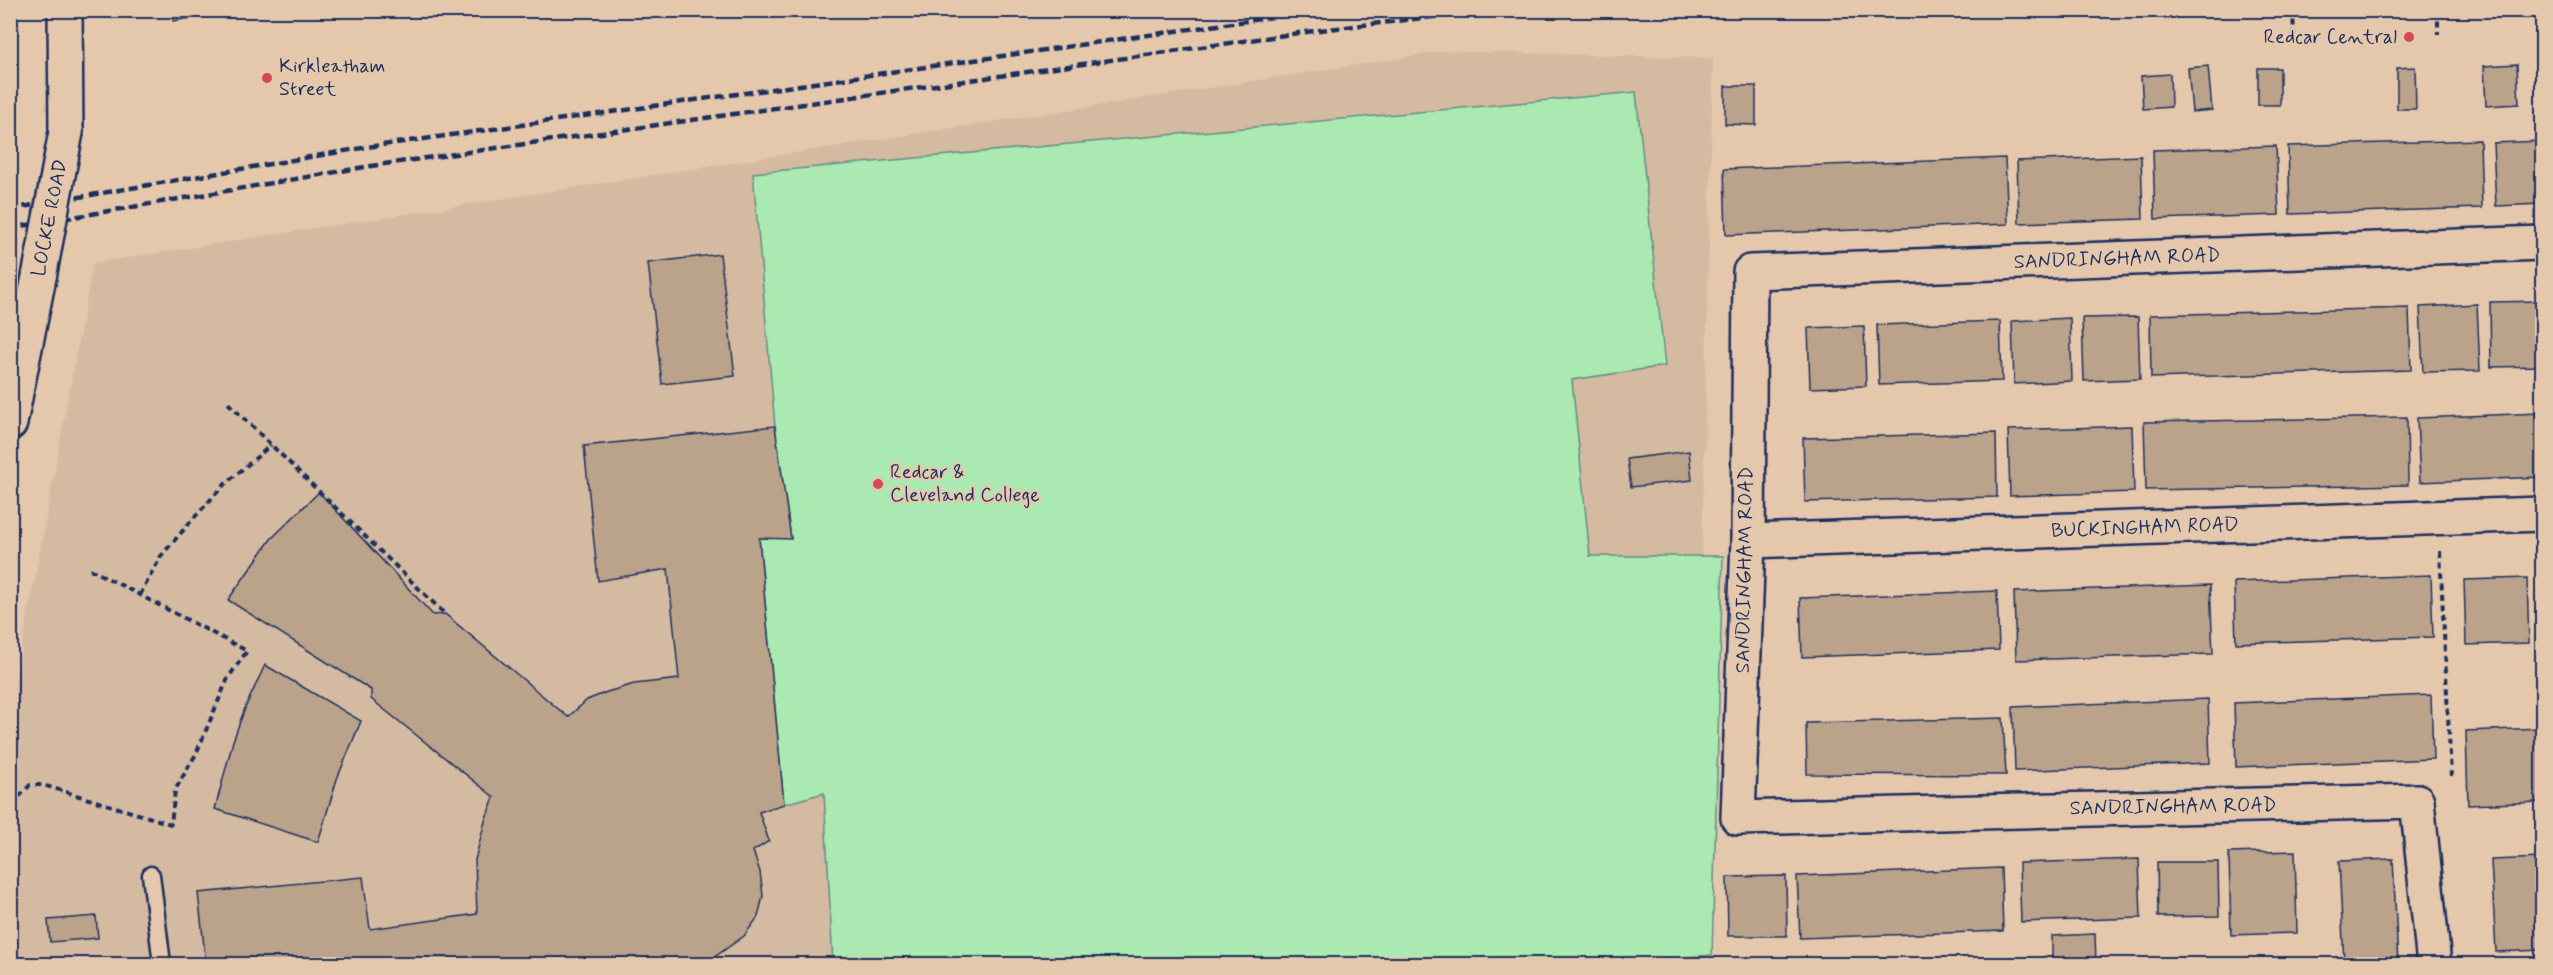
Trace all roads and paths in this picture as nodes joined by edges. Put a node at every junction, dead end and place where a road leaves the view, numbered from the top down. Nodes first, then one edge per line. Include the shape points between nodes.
1 (65, 10) edge
2 (2294, 10) edge
3 (2438, 10) edge
4 (2439, 34) dead end
5 (2294, 39) dead end
6 (2542, 243) edge
7 (228, 404) dead end
8 (10, 423) edge
9 (271, 445) junction
10 (2542, 514) edge
11 (2437, 518) junction
12 (1748, 541) junction
13 (90, 569) dead end
14 (140, 595) junction
15 (445, 614) dead end
16 (2451, 776) dead end
17 (10, 815) edge
18 (151, 875) dead end
19 (162, 964) edge
20 (2434, 964) edge

1 - 8 street, LOCKE ROAD, bridge via 66,132
2 - 5 path
3 - 4 path
6 - 12 street, SANDRINGHAM ROAD via 1750,272
7 - 9 path
9 - 14 path via 224,485 192,520 161,556
9 - 15 path
10 - 11 street, BUCKINGHAM ROAD
11 - 12 street, BUCKINGHAM ROAD
11 - 16 path
12 - 20 street, SANDRINGHAM ROAD via 1738,818 2416,801
13 - 14 path
14 - 17 path via 247,651 228,678 196,754 175,790 171,824 44,785 30,785 16,800
18 - 19 lane

